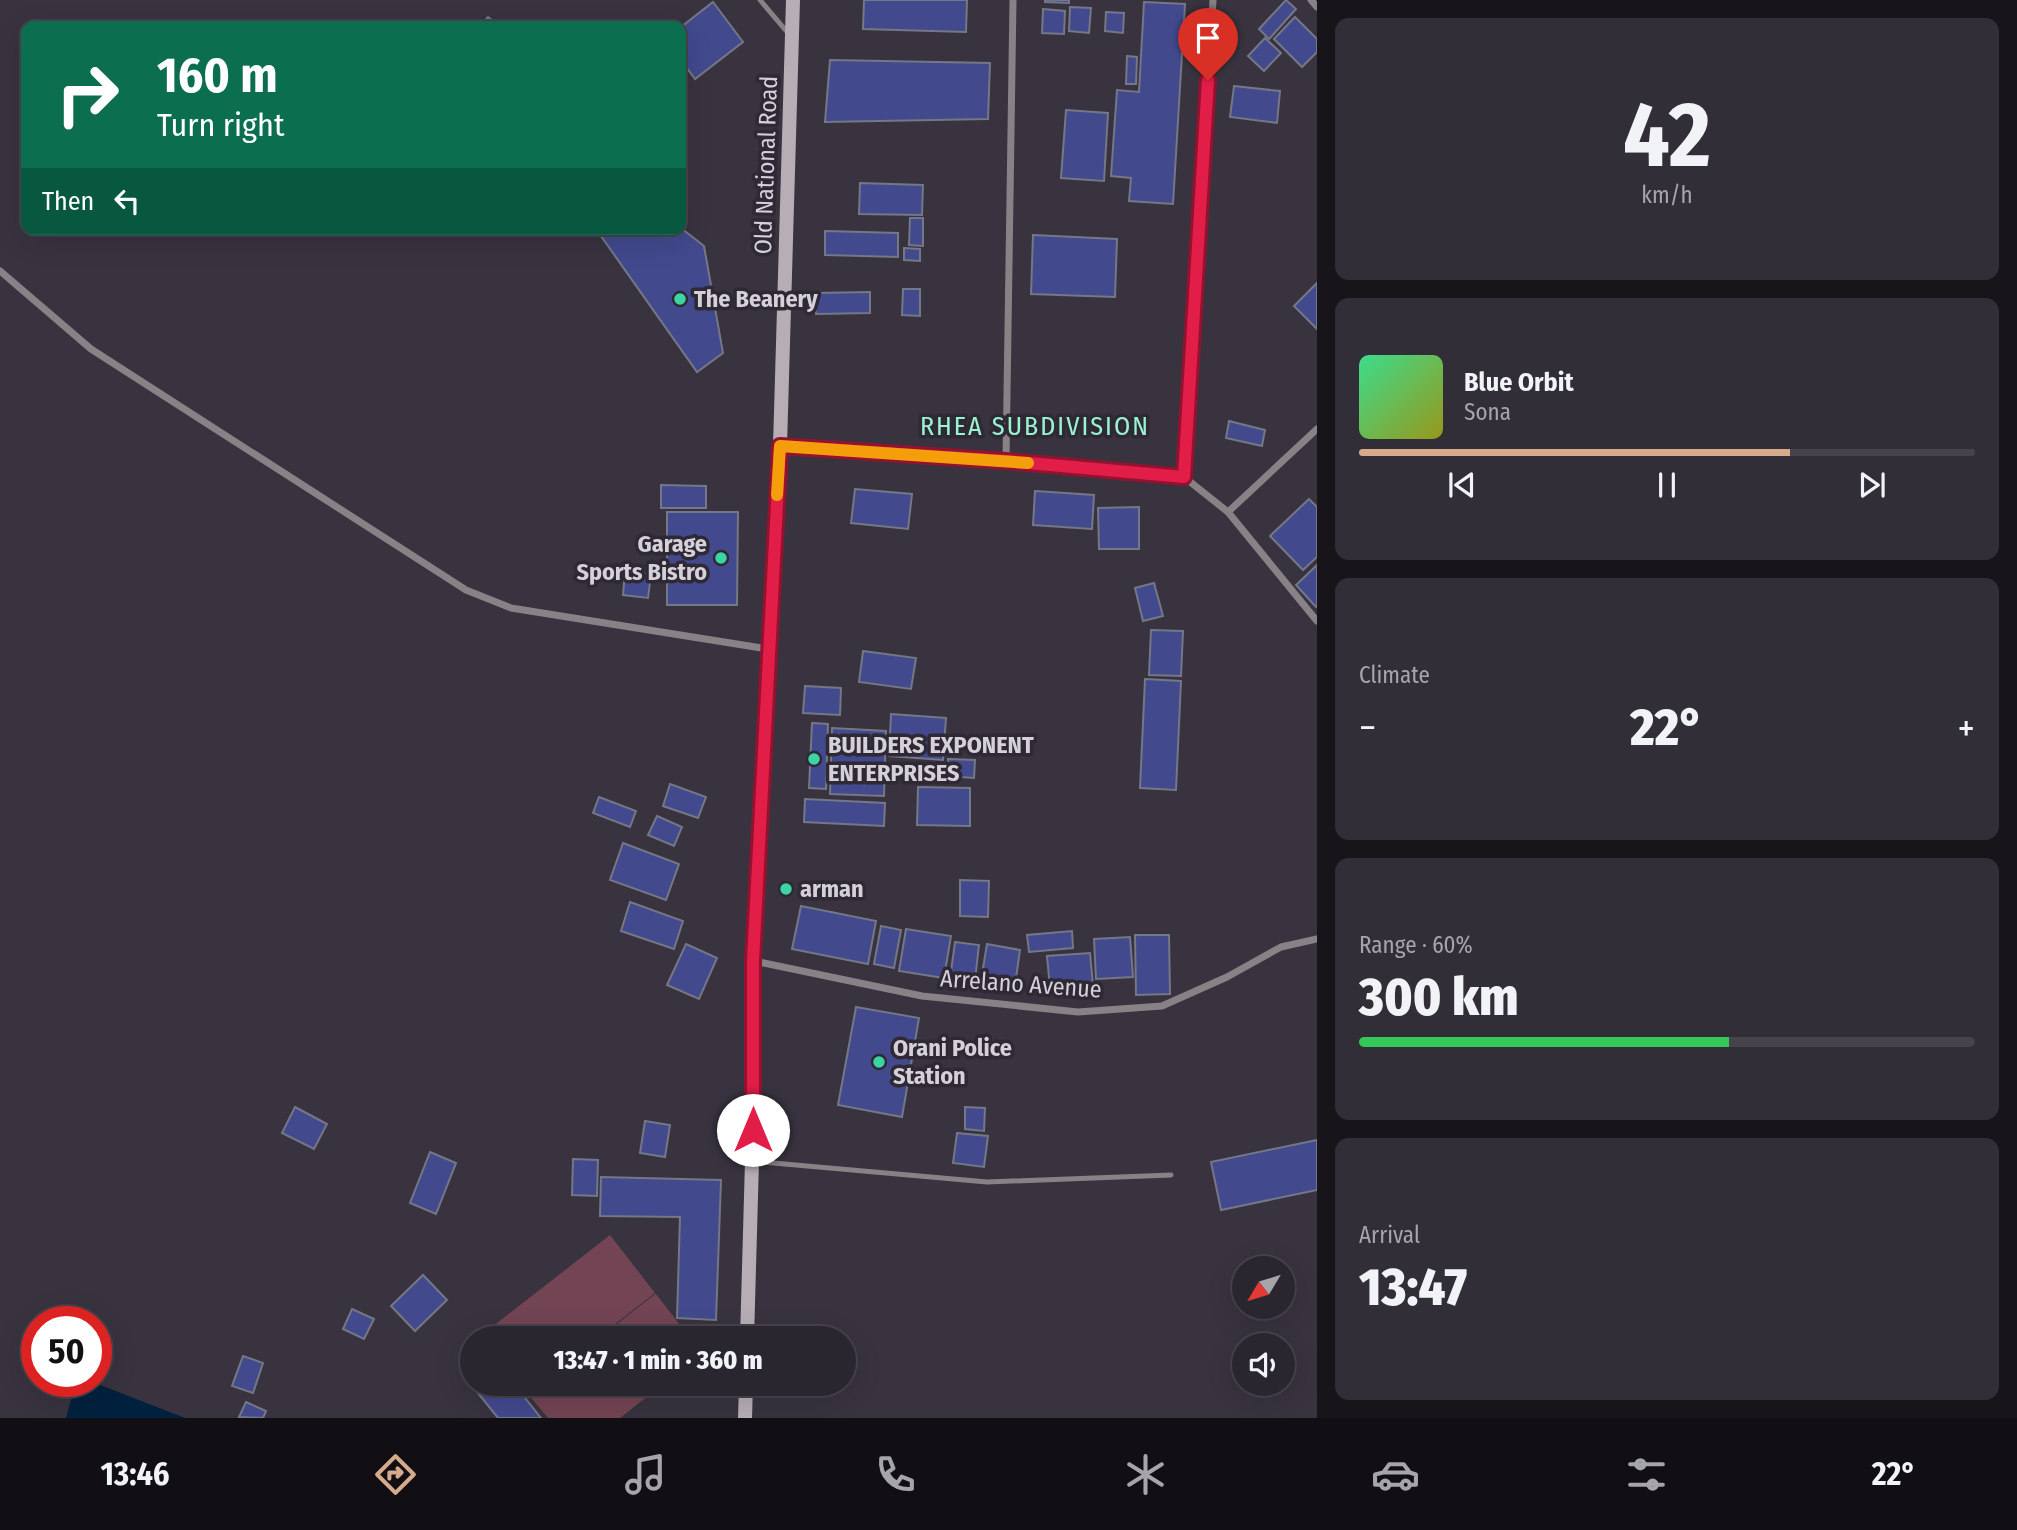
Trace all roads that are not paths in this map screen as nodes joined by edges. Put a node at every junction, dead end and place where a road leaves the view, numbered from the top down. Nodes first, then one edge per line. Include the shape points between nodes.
1 (760, 0) edge
2 (793, 0) edge
3 (1013, 0) edge
4 (1213, 0) edge
5 (1311, 0) edge
6 (1317, 6) edge
7 (793, 38) junction
8 (0, 271) edge
9 (1317, 429) edge
10 (780, 446) junction
11 (1006, 461) junction
12 (1184, 477) junction
13 (1228, 512) junction
14 (1317, 621) edge
15 (768, 649) junction
16 (1317, 939) edge
17 (753, 961) junction
18 (752, 1161) junction
19 (1171, 1175) dead end
20 (747, 1326) edge
21 (746, 1396) edge
22 (745, 1418) edge

1 - 7 lane
2 - 7 main road, Old National Road
3 - 11 street
4 - 12 street
5 - 6 street
7 - 10 main road, Old National Road
8 - 15 street via 91,349 466,590 511,608
9 - 13 street
10 - 11 street
10 - 15 main road, Old National Road
11 - 12 street
12 - 13 street
13 - 14 street
15 - 17 main road, Old National Road
16 - 17 street, Arrelano Avenue via 1281,947 1162,1006 1078,1012 922,996
17 - 18 main road, Old National Road
18 - 19 lane via 987,1182
18 - 20 main road, Old National Road
21 - 22 main road

